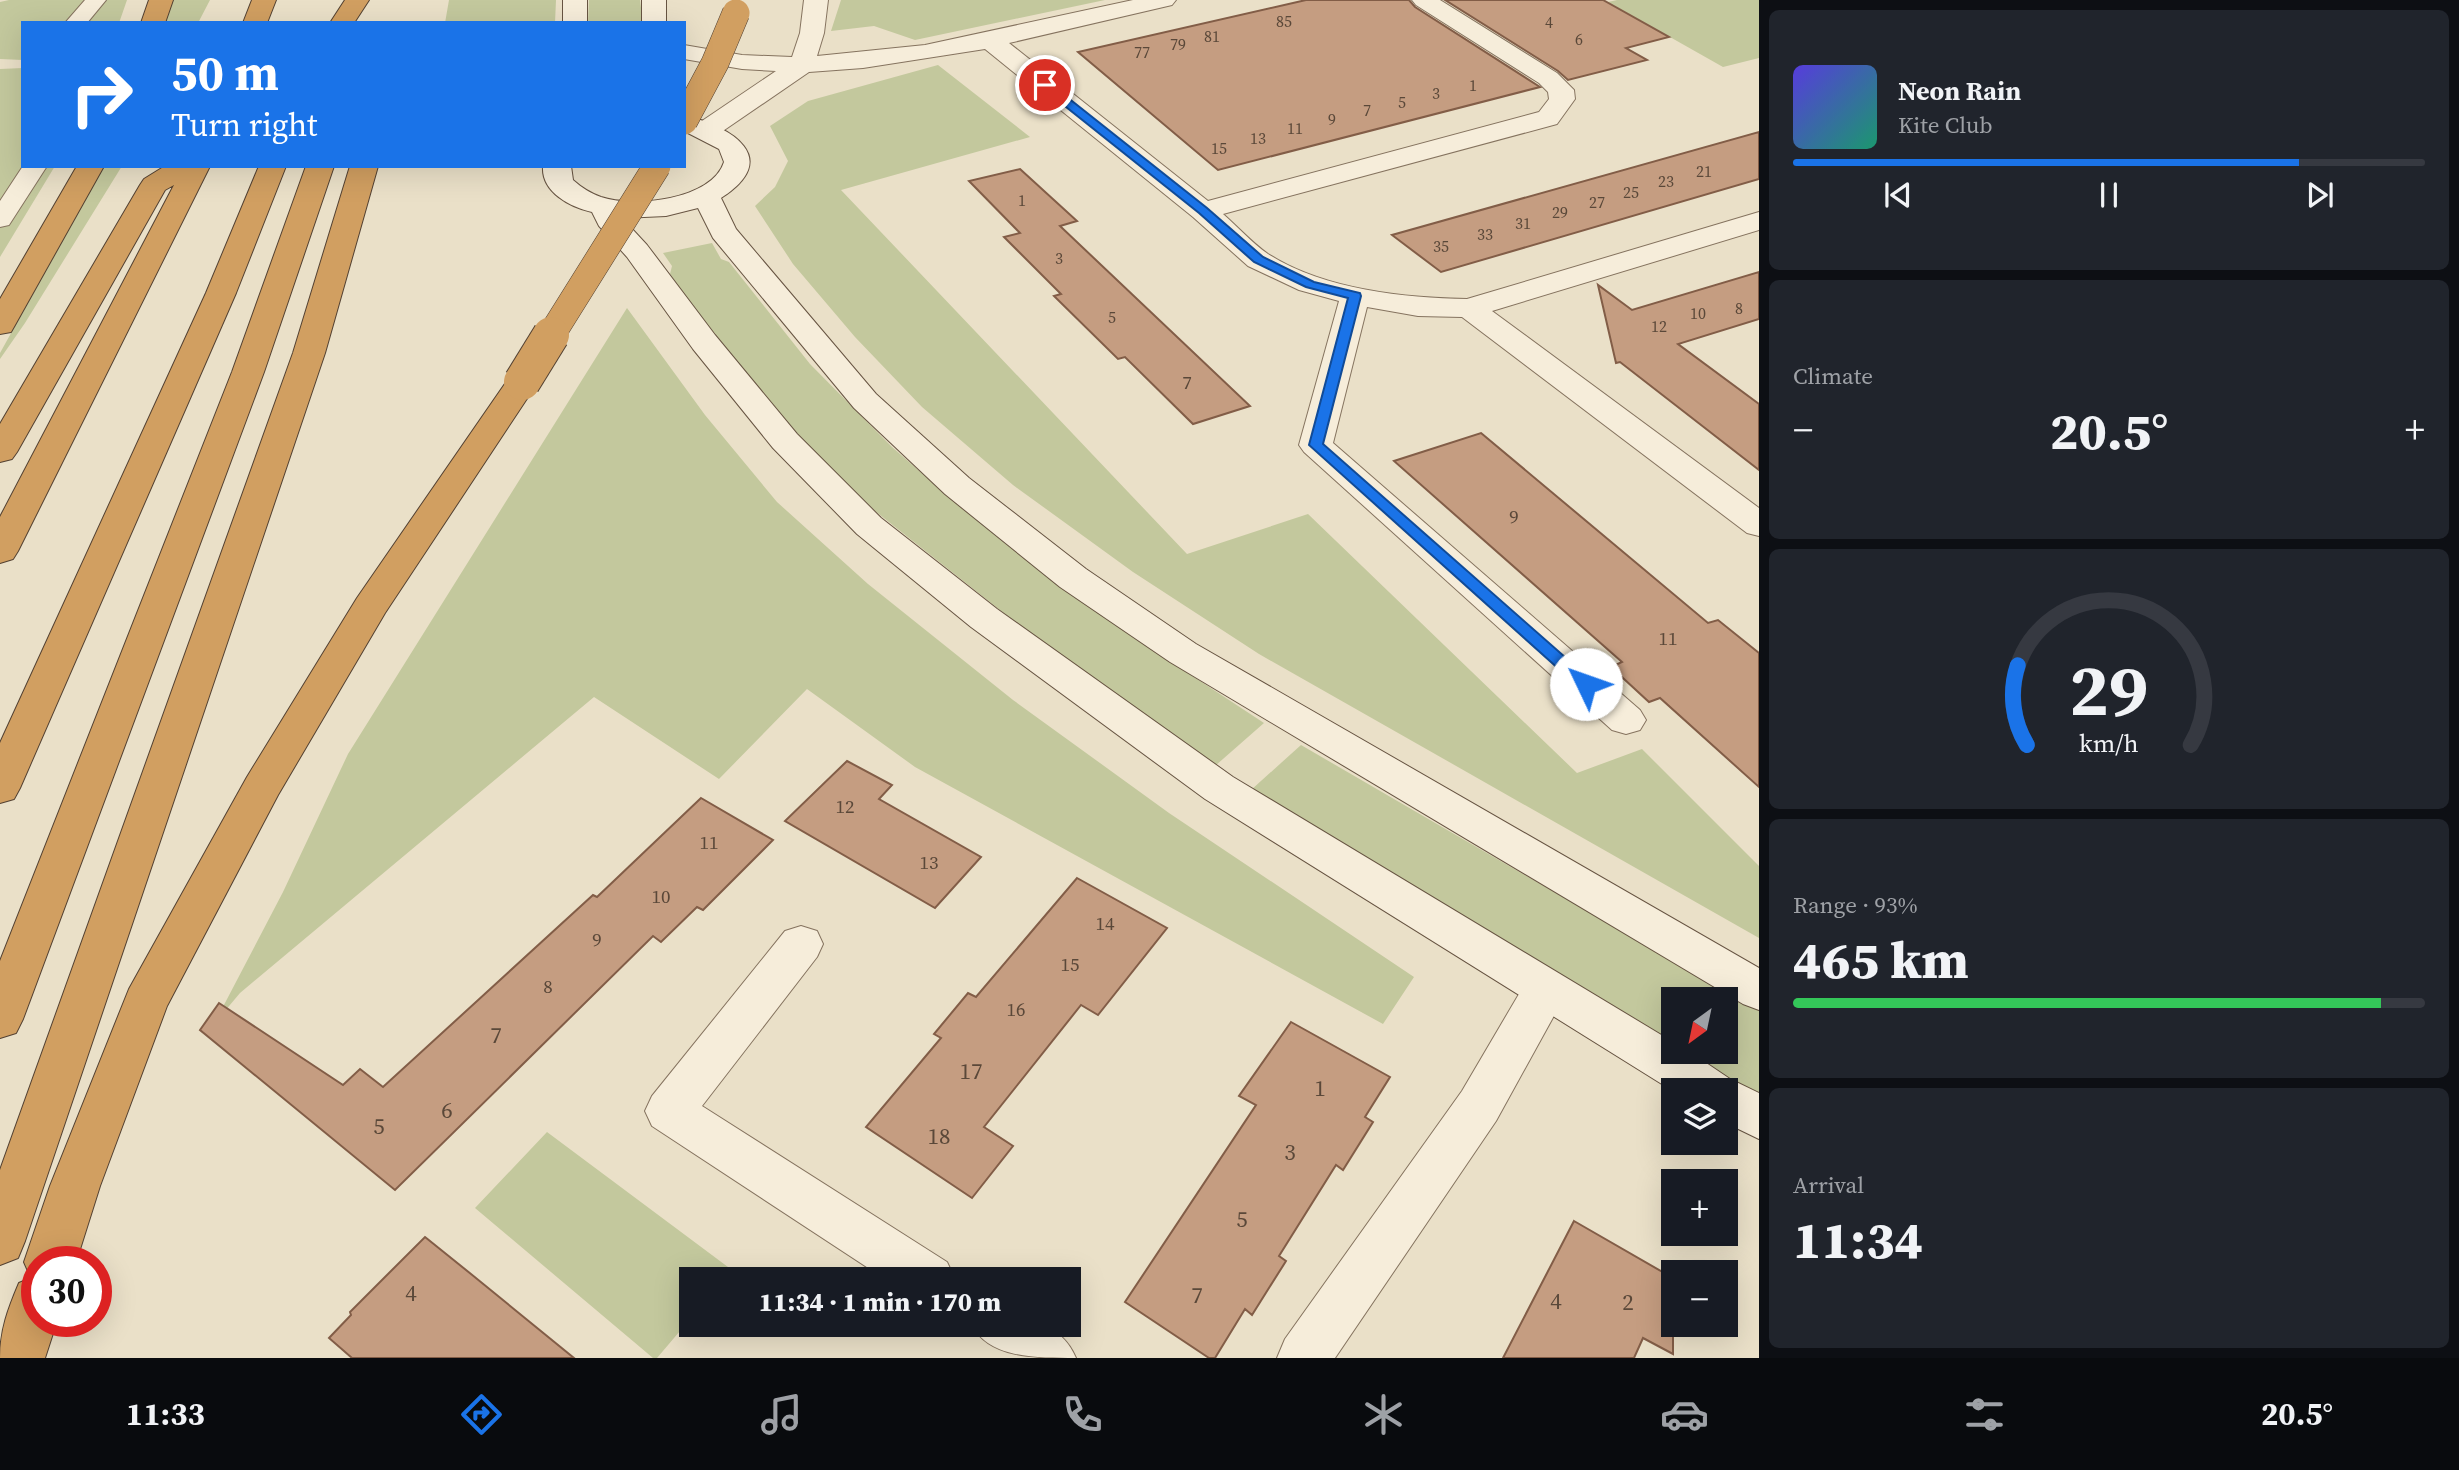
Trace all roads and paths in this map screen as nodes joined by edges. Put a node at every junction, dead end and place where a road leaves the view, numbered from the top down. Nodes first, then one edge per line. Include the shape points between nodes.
1 (96, 0) edge
2 (161, 0) edge
3 (264, 0) edge
4 (357, 0) edge
5 (373, 0) edge
6 (575, 0) edge
7 (654, 0) edge
8 (740, 0) edge
9 (816, 0) edge
10 (1164, 0) edge
11 (1424, 0) edge
12 (77, 21) edge
13 (154, 21) edge
14 (256, 21) edge
15 (343, 21) edge
16 (368, 21) edge
17 (575, 21) edge
18 (654, 21) edge
19 (988, 39) junction
20 (686, 52) edge
21 (802, 65) junction
22 (692, 124) edge
23 (21, 162) edge
24 (34, 168) edge
25 (90, 168) edge
26 (182, 168) edge
27 (196, 168) edge
28 (273, 168) edge
29 (319, 168) edge
30 (363, 168) edge
31 (557, 168) edge
32 (656, 168) edge
33 (0, 193) edge
34 (706, 196) junction
35 (603, 206) junction
36 (1203, 211) junction
37 (0, 220) edge
38 (1759, 221) edge
39 (1355, 296) junction
40 (1469, 308) junction
41 (0, 325) edge
42 (0, 452) edge
43 (1759, 524) edge
44 (0, 551) edge
45 (1626, 720) dead end
46 (0, 788) edge
47 (801, 944) dead end
48 (1545, 990) junction
49 (1759, 991) edge
50 (0, 1019) edge
51 (1692, 1078) edge
52 (1738, 1105) edge
53 (1759, 1118) edge
54 (0, 1241) edge
55 (55, 1246) edge
56 (910, 1267) edge
57 (25, 1337) edge
58 (1017, 1337) edge
59 (18, 1358) edge
60 (1049, 1358) edge
61 (1304, 1358) edge

1 - 12 lane
2 - 13 highway
3 - 14 highway
4 - 15 highway
5 - 16 highway
6 - 17 street
7 - 18 street
8 - 22 highway, bridge
9 - 21 street
10 - 19 street
11 - 36 street via 1562,90 1562,99 1548,118
19 - 21 street via 875,61
19 - 36 street
20 - 21 street via 744,64
21 - 22 street
22 - 34 street via 726,140 736,154 736,168 726,183
23 - 33 lane
24 - 37 lane
25 - 41 highway
26 - 42 highway via 154,185
27 - 44 highway
28 - 46 highway
29 - 50 highway via 248,372
30 - 54 highway via 309,353
31 - 35 street via 562,185 578,198
32 - 55 highway, bridge via 522,382 370,607 261,788 145,1003
34 - 35 street via 638,210
34 - 49 street via 723,232 865,401 957,486 1073,578 1183,653
35 - 48 street via 609,220 785,441 869,526 984,618 1219,788
36 - 39 street via 1258,260 1310,284
38 - 40 street
39 - 40 street
39 - 45 street via 1316,445
40 - 43 street
47 - 56 street via 669,1111
48 - 51 street
48 - 61 street via 1479,1106
52 - 53 street
57 - 59 highway
58 - 60 street

